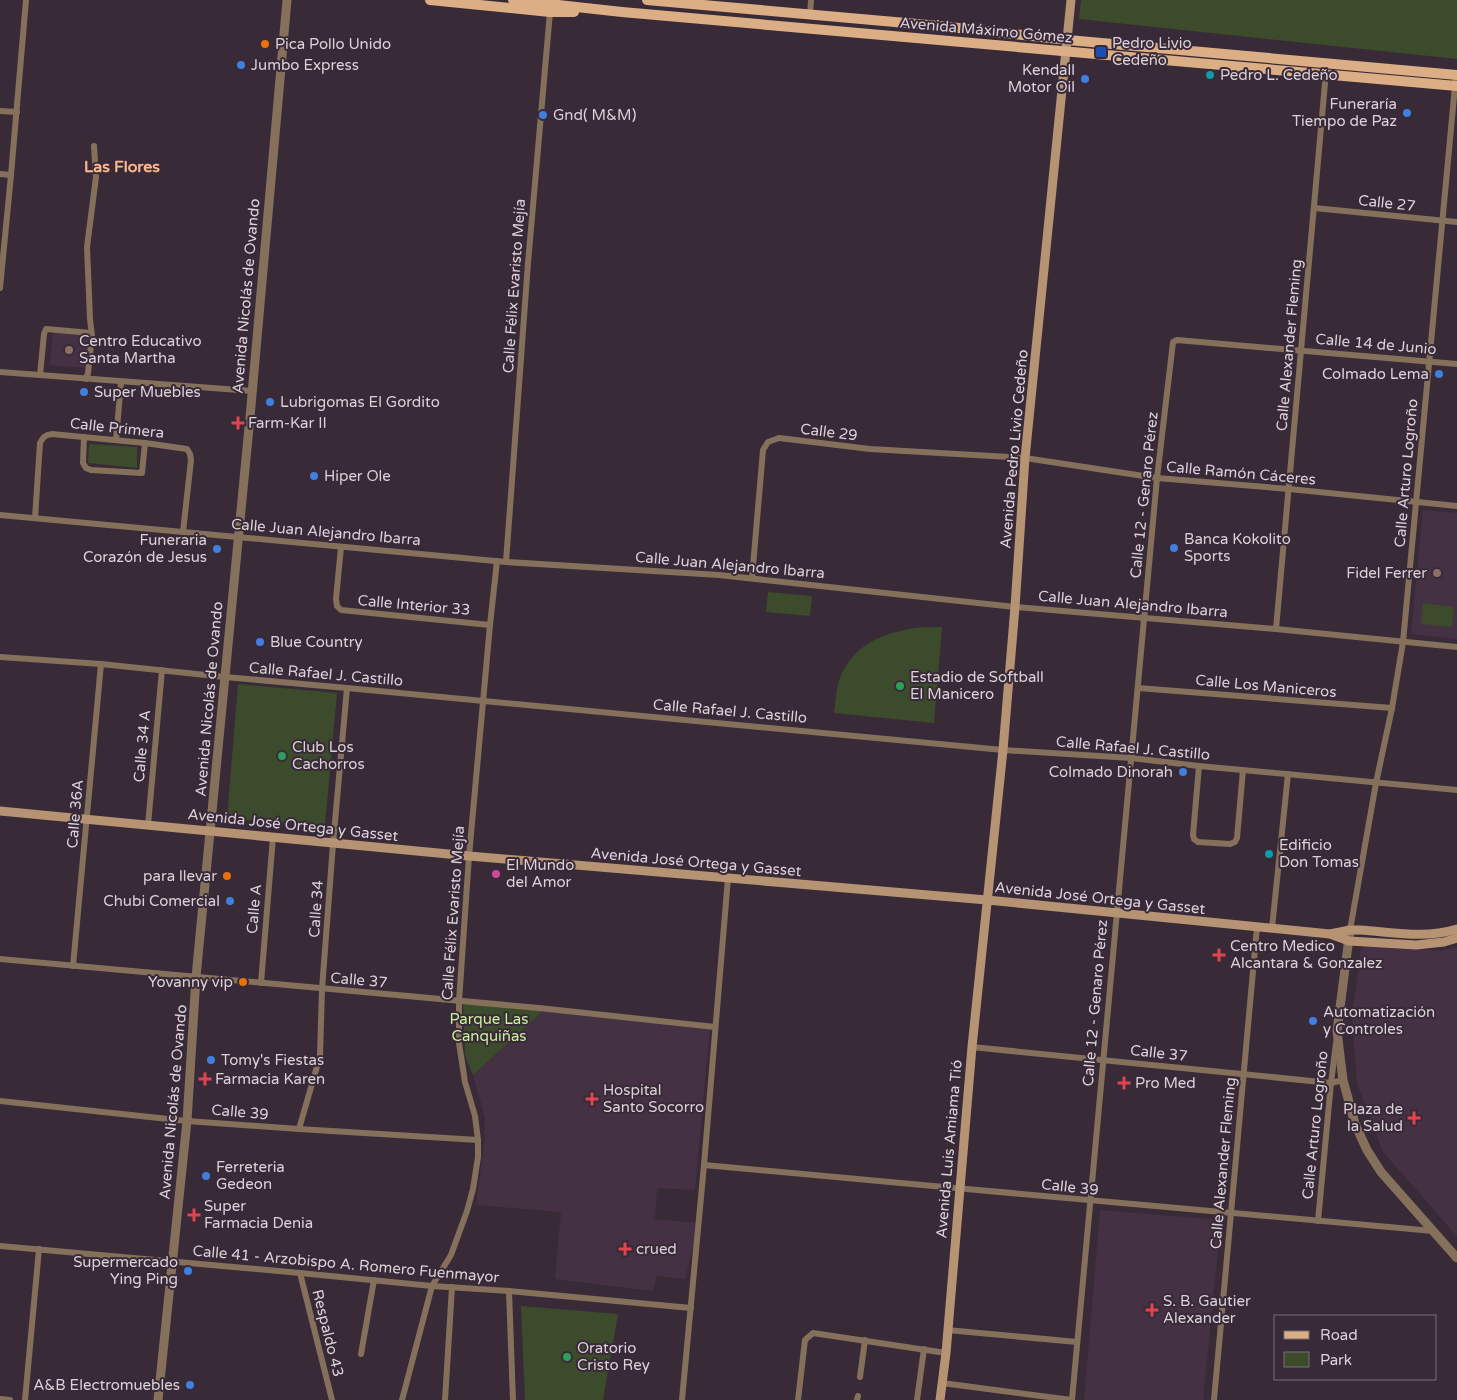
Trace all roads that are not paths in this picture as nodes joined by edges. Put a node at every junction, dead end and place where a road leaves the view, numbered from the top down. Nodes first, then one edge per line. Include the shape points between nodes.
1 (26, 0) edge
2 (287, 0) edge
3 (430, 0) edge
4 (513, 0) edge
5 (647, 0) edge
6 (811, 0) edge
7 (1072, 0) edge
8 (550, 12) junction
9 (622, 12) junction
10 (810, 16) junction
11 (1068, 40) junction
12 (1067, 52) junction
13 (1327, 63) junction
14 (1326, 74) junction
15 (1456, 75) edge
16 (1456, 86) edge
17 (0, 111) edge
18 (17, 112) junction
19 (94, 146) dead end
20 (0, 174) edge
21 (11, 175) junction
22 (1314, 208) junction
23 (1442, 221) junction
24 (1457, 222) edge
25 (3, 238) edge
26 (0, 288) edge
27 (91, 333) junction
28 (1174, 341) joint
29 (1301, 350) junction
30 (1428, 361) junction
31 (1457, 364) edge
32 (0, 372) edge
33 (40, 375) junction
34 (86, 379) junction
35 (121, 382) junction
36 (252, 392) junction
37 (84, 437) junction
38 (116, 440) junction
39 (145, 443) junction
40 (1024, 458) junction
41 (1157, 478) junction
42 (1289, 489) junction
43 (1416, 502) junction
44 (1457, 506) edge
45 (0, 515) edge
46 (36, 518) junction
47 (183, 532) junction
48 (238, 536) junction
49 (341, 547) junction
50 (497, 561) junction
51 (506, 562) junction
52 (752, 578) junction
53 (1015, 607) junction
54 (1144, 618) junction
55 (490, 625) junction
56 (1276, 629) junction
57 (1403, 642) junction
58 (1457, 647) edge
59 (0, 657) edge
60 (101, 664) junction
61 (162, 670) junction
62 (225, 677) junction
63 (347, 688) junction
64 (1138, 688) junction
65 (483, 700) junction
66 (1392, 708) junction
67 (1003, 750) junction
68 (1131, 758) junction
69 (1199, 766) junction
70 (1243, 770) junction
71 (1288, 774) junction
72 (1376, 783) junction
73 (1457, 790) edge
74 (0, 811) edge
75 (87, 819) junction
76 (148, 825) junction
77 (211, 831) junction
78 (273, 837) junction
79 (333, 844) junction
80 (469, 856) junction
81 (728, 878) junction
82 (987, 900) junction
83 (1116, 914) junction
84 (1257, 927) junction
85 (1272, 928) junction
86 (1457, 929) edge
87 (1350, 930) junction
88 (1330, 934) junction
89 (1457, 938) edge
90 (1349, 941) junction
91 (0, 959) edge
92 (73, 966) junction
93 (196, 977) junction
94 (260, 983) junction
95 (322, 989) junction
96 (458, 1001) junction
97 (715, 1028) junction
98 (1337, 1031) junction
99 (972, 1047) junction
100 (1103, 1060) junction
101 (1244, 1074) junction
102 (1343, 1080) junction
103 (1331, 1083) junction
104 (0, 1101) edge
105 (187, 1121) junction
106 (299, 1130) junction
107 (478, 1140) junction
108 (704, 1165) junction
109 (959, 1188) junction
110 (1090, 1202) junction
111 (1232, 1213) junction
112 (1318, 1221) junction
113 (1433, 1231) junction
114 (0, 1246) edge
115 (39, 1249) junction
116 (1457, 1258) edge
117 (172, 1260) junction
118 (300, 1272) junction
119 (374, 1280) junction
120 (432, 1286) junction
121 (452, 1287) junction
122 (509, 1291) junction
123 (691, 1308) junction
124 (947, 1330) junction
125 (865, 1340) junction
126 (1077, 1342) junction
127 (924, 1349) junction
128 (946, 1353) junction
129 (361, 1354) dead end
130 (860, 1377) dead end
131 (942, 1383) junction
132 (0, 1399) edge
133 (10, 1400) edge
134 (26, 1400) edge
135 (158, 1400) edge
136 (332, 1400) edge
137 (402, 1400) edge
138 (445, 1400) edge
139 (513, 1400) edge
140 (682, 1400) edge
141 (798, 1400) edge
142 (917, 1400) edge
143 (940, 1400) edge
144 (1072, 1400) edge
145 (1214, 1400) edge

1 - 18 street
2 - 36 street, Avenida Nicolás de Ovando
3 - 8 main road
4 - 9 main road, Avenida Máximo Gómez
5 - 10 main road, Avenida Máximo Gómez
6 - 10 street
7 - 11 main road, Avenida Pedro Livio Cedeño
8 - 9 main road
8 - 51 street, Calle Félix Evaristo Mejía
9 - 12 main road, Avenida Máximo Gómez
10 - 11 main road, Avenida Máximo Gómez
11 - 12 main road, Avenida Pedro Livio Cedeño
11 - 13 main road, Avenida Máximo Gómez
12 - 14 main road, Avenida Máximo Gómez
12 - 40 main road, Avenida Pedro Livio Cedeño
13 - 14 street, Calle Alexander Fleming
13 - 15 main road, Avenida Máximo Gómez
14 - 16 main road, Avenida Máximo Gómez
14 - 22 street, Calle Alexander Fleming
15 - 16 street, Calle Arturo Logroño
16 - 23 street, Calle Arturo Logroño
17 - 18 street
18 - 21 street
19 - 27 street via 96,177 87,247
20 - 21 street
21 - 25 street
22 - 23 street, Calle 27
22 - 29 street, Calle Alexander Fleming
23 - 24 street, Calle 27
23 - 30 street, Calle Arturo Logroño
25 - 26 street
27 - 33 street via 46,329
27 - 34 street
28 - 29 street, Calle 14 de Junio
28 - 41 street, Calle 12 - Genaro Pérez
29 - 30 street, Calle 14 de Junio
29 - 42 street, Calle Alexander Fleming
30 - 31 street, Calle 14 de Junio
30 - 43 street, Calle Arturo Logroño
32 - 33 street
33 - 34 street
34 - 35 street
35 - 36 street
35 - 38 street
36 - 48 street, Avenida Nicolás de Ovando
37 - 38 street, Calle Primera
37 - 39 street via 83,463 91,470 142,473
37 - 46 street, Calle Primera via 52,434 42,438
38 - 39 street, Calle Primera
39 - 47 street, Calle Primera via 187,449 190,454
40 - 41 street, Calle Ramón Cáceres
40 - 52 street, Calle 29 via 870,449 779,438 768,442 763,450
40 - 53 main road, Avenida Pedro Livio Cedeño
41 - 42 street, Calle Ramón Cáceres
41 - 54 street, Calle 12 - Genaro Pérez
42 - 43 street, Calle Ramón Cáceres
42 - 56 street, Calle Alexander Fleming
43 - 44 street, Calle Ramón Cáceres
43 - 57 street, Calle Arturo Logroño
45 - 46 street, Calle Juan Alejandro lbarra
46 - 47 street, Calle Juan Alejandro lbarra
47 - 48 street, Calle Juan Alejandro lbarra
48 - 49 street, Calle Juan Alejandro lbarra
48 - 62 street, Avenida Nicolás de Ovando
49 - 50 street, Calle Juan Alejandro lbarra
49 - 55 street, Calle Interior 33 via 336,599 341,610
50 - 51 street, Calle Juan Alejandro lbarra
50 - 55 street, Calle Félix Evaristo Mejía
51 - 52 street, Calle Juan Alejandro lbarra
52 - 53 street, Calle Juan Alejandro lbarra
53 - 54 street, Calle Juan Alejandro lbarra
53 - 67 main road, Avenida Pedro Livio Cedeño
54 - 56 street, Calle Juan Alejandro lbarra
54 - 64 street, Calle 12 - Genaro Pérez
55 - 65 street, Calle Félix Evaristo Mejía
56 - 57 street, Calle Juan Alejandro lbarra
57 - 58 street, Calle Juan Alejandro lbarra
57 - 66 street, Calle Arturo Logroño
59 - 60 street, Calle Rafael J. Castillo
60 - 61 street, Calle Rafael J. Castillo
60 - 75 street, Calle 36A
61 - 62 street, Calle Rafael J. Castillo
61 - 76 street, Calle 34 A
62 - 63 street, Calle Rafael J. Castillo
62 - 77 street, Avenida Nicolás de Ovando
63 - 65 street, Calle Rafael J. Castillo
63 - 79 street, Calle 34
64 - 66 street, Calle Los Maniceros
64 - 68 street, Calle 12 - Genaro Pérez
65 - 67 street, Calle Rafael J. Castillo
65 - 80 street, Calle Félix Evaristo Mejía
66 - 72 street, Calle Arturo Logroño
67 - 68 street, Calle Rafael J. Castillo
67 - 82 main road, Avenida Pedro Livio Cedeño
68 - 69 street, Calle Rafael J. Castillo
68 - 83 street, Calle 12 - Genaro Pérez
69 - 70 street, Calle Rafael J. Castillo
69 - 70 street via 1193,835 1198,842 1230,844 1237,838
70 - 71 street, Calle Rafael J. Castillo
71 - 72 street, Calle Rafael J. Castillo
71 - 85 street
72 - 73 street, Calle Rafael J. Castillo
72 - 87 street, Calle Arturo Logroño
74 - 75 main road, Avenida José Ortega y Gasset
75 - 76 main road, Avenida José Ortega y Gasset
75 - 92 street, Calle 36A
76 - 77 main road, Avenida José Ortega y Gasset
77 - 78 main road, Avenida José Ortega y Gasset
77 - 93 street, Avenida Nicolás de Ovando
78 - 79 main road, Avenida José Ortega y Gasset
78 - 94 street, Calle A
79 - 80 main road, Avenida José Ortega y Gasset
79 - 95 street, Calle 34
80 - 81 main road, Avenida José Ortega y Gasset
80 - 96 street, Calle Félix Evaristo Mejía
81 - 82 main road, Avenida José Ortega y Gasset
81 - 97 street
82 - 83 main road, Avenida José Ortega y Gasset
82 - 99 main road, Avenida Luis Amiama Tió
83 - 84 main road, Avenida José Ortega y Gasset
83 - 100 street, Calle 12 - Genaro Pérez
84 - 85 main road, Avenida José Ortega y Gasset
84 - 101 street, Calle Alexander Fleming
85 - 88 main road, Avenida José Ortega y Gasset
86 - 87 main road, Avenida José Ortega y Gasset via 1421,936
87 - 88 main road, Avenida José Ortega y Gasset
87 - 90 street
88 - 90 main road, Avenida José Ortega y Gasset
89 - 90 main road, Avenida José Ortega y Gasset via 1416,945
90 - 98 street
91 - 92 street, Calle 37
92 - 93 street, Calle 37
93 - 94 street, Calle 37
93 - 105 street, Avenida Nicolás de Ovando
94 - 95 street, Calle 37
95 - 96 street, Calle 37
95 - 106 street, Calle 34 via 320,1056
96 - 97 street, Calle 37
96 - 107 street, Calle Félix Evaristo Mejía via 459,1043
97 - 108 street
98 - 102 street
98 - 103 street, Calle Arturo Logroño
99 - 100 street, Calle 37
99 - 109 main road, Avenida Luis Amiama Tió
100 - 101 street, Calle 37
100 - 110 street, Calle 12 - Genaro Pérez
101 - 103 street, Calle 37
101 - 111 street, Calle Alexander Fleming
102 - 103 street, Calle 37
102 - 113 street via 1367,1150 1381,1172
103 - 112 street, Calle Arturo Logroño
104 - 105 street, Calle 39
105 - 106 street, Calle 39
105 - 117 street, Avenida Nicolás de Ovando
106 - 107 street, Calle 39
107 - 120 street, Calle Félix Evaristo Mejía via 473,1190 467,1211 451,1255
108 - 109 street, Calle 39
108 - 123 street
109 - 110 street, Calle 39
109 - 124 main road, Avenida Luis Amiama Tió
110 - 111 street, Calle 39
110 - 126 street, Calle 12 - Genaro Pérez
111 - 112 street, Calle 39
111 - 145 street, Calle Alexander Fleming
112 - 113 street, Calle 39
113 - 116 street
114 - 115 street, Calle 41 - Arzobispo A. Romero Fuenmayor
115 - 117 street, Calle 41 - Arzobispo A. Romero Fuenmayor
115 - 134 street
117 - 118 street, Calle 41 - Arzobispo A. Romero Fuenmayor
117 - 135 street, Avenida Nicolás de Ovando
118 - 119 street, Calle 41 - Arzobispo A. Romero Fuenmayor
118 - 136 street, Respaldo 43
119 - 120 street, Calle 41 - Arzobispo A. Romero Fuenmayor
119 - 129 street
120 - 121 street, Calle 41 - Arzobispo A. Romero Fuenmayor
120 - 137 street
121 - 122 street, Calle 41 - Arzobispo A. Romero Fuenmayor
121 - 138 street
122 - 123 street, Calle 41 - Arzobispo A. Romero Fuenmayor
122 - 139 street
123 - 140 street
124 - 126 street
124 - 128 main road, Avenida Luis Amiama Tió
125 - 127 street
125 - 130 street
125 - 141 street via 813,1333 808,1336
126 - 144 street, Calle 12 - Genaro Pérez
127 - 128 street
127 - 142 street
128 - 131 main road, Avenida Luis Amiama Tió
131 - 143 main road, Avenida Luis Amiama Tió
131 - 144 street
132 - 133 street

